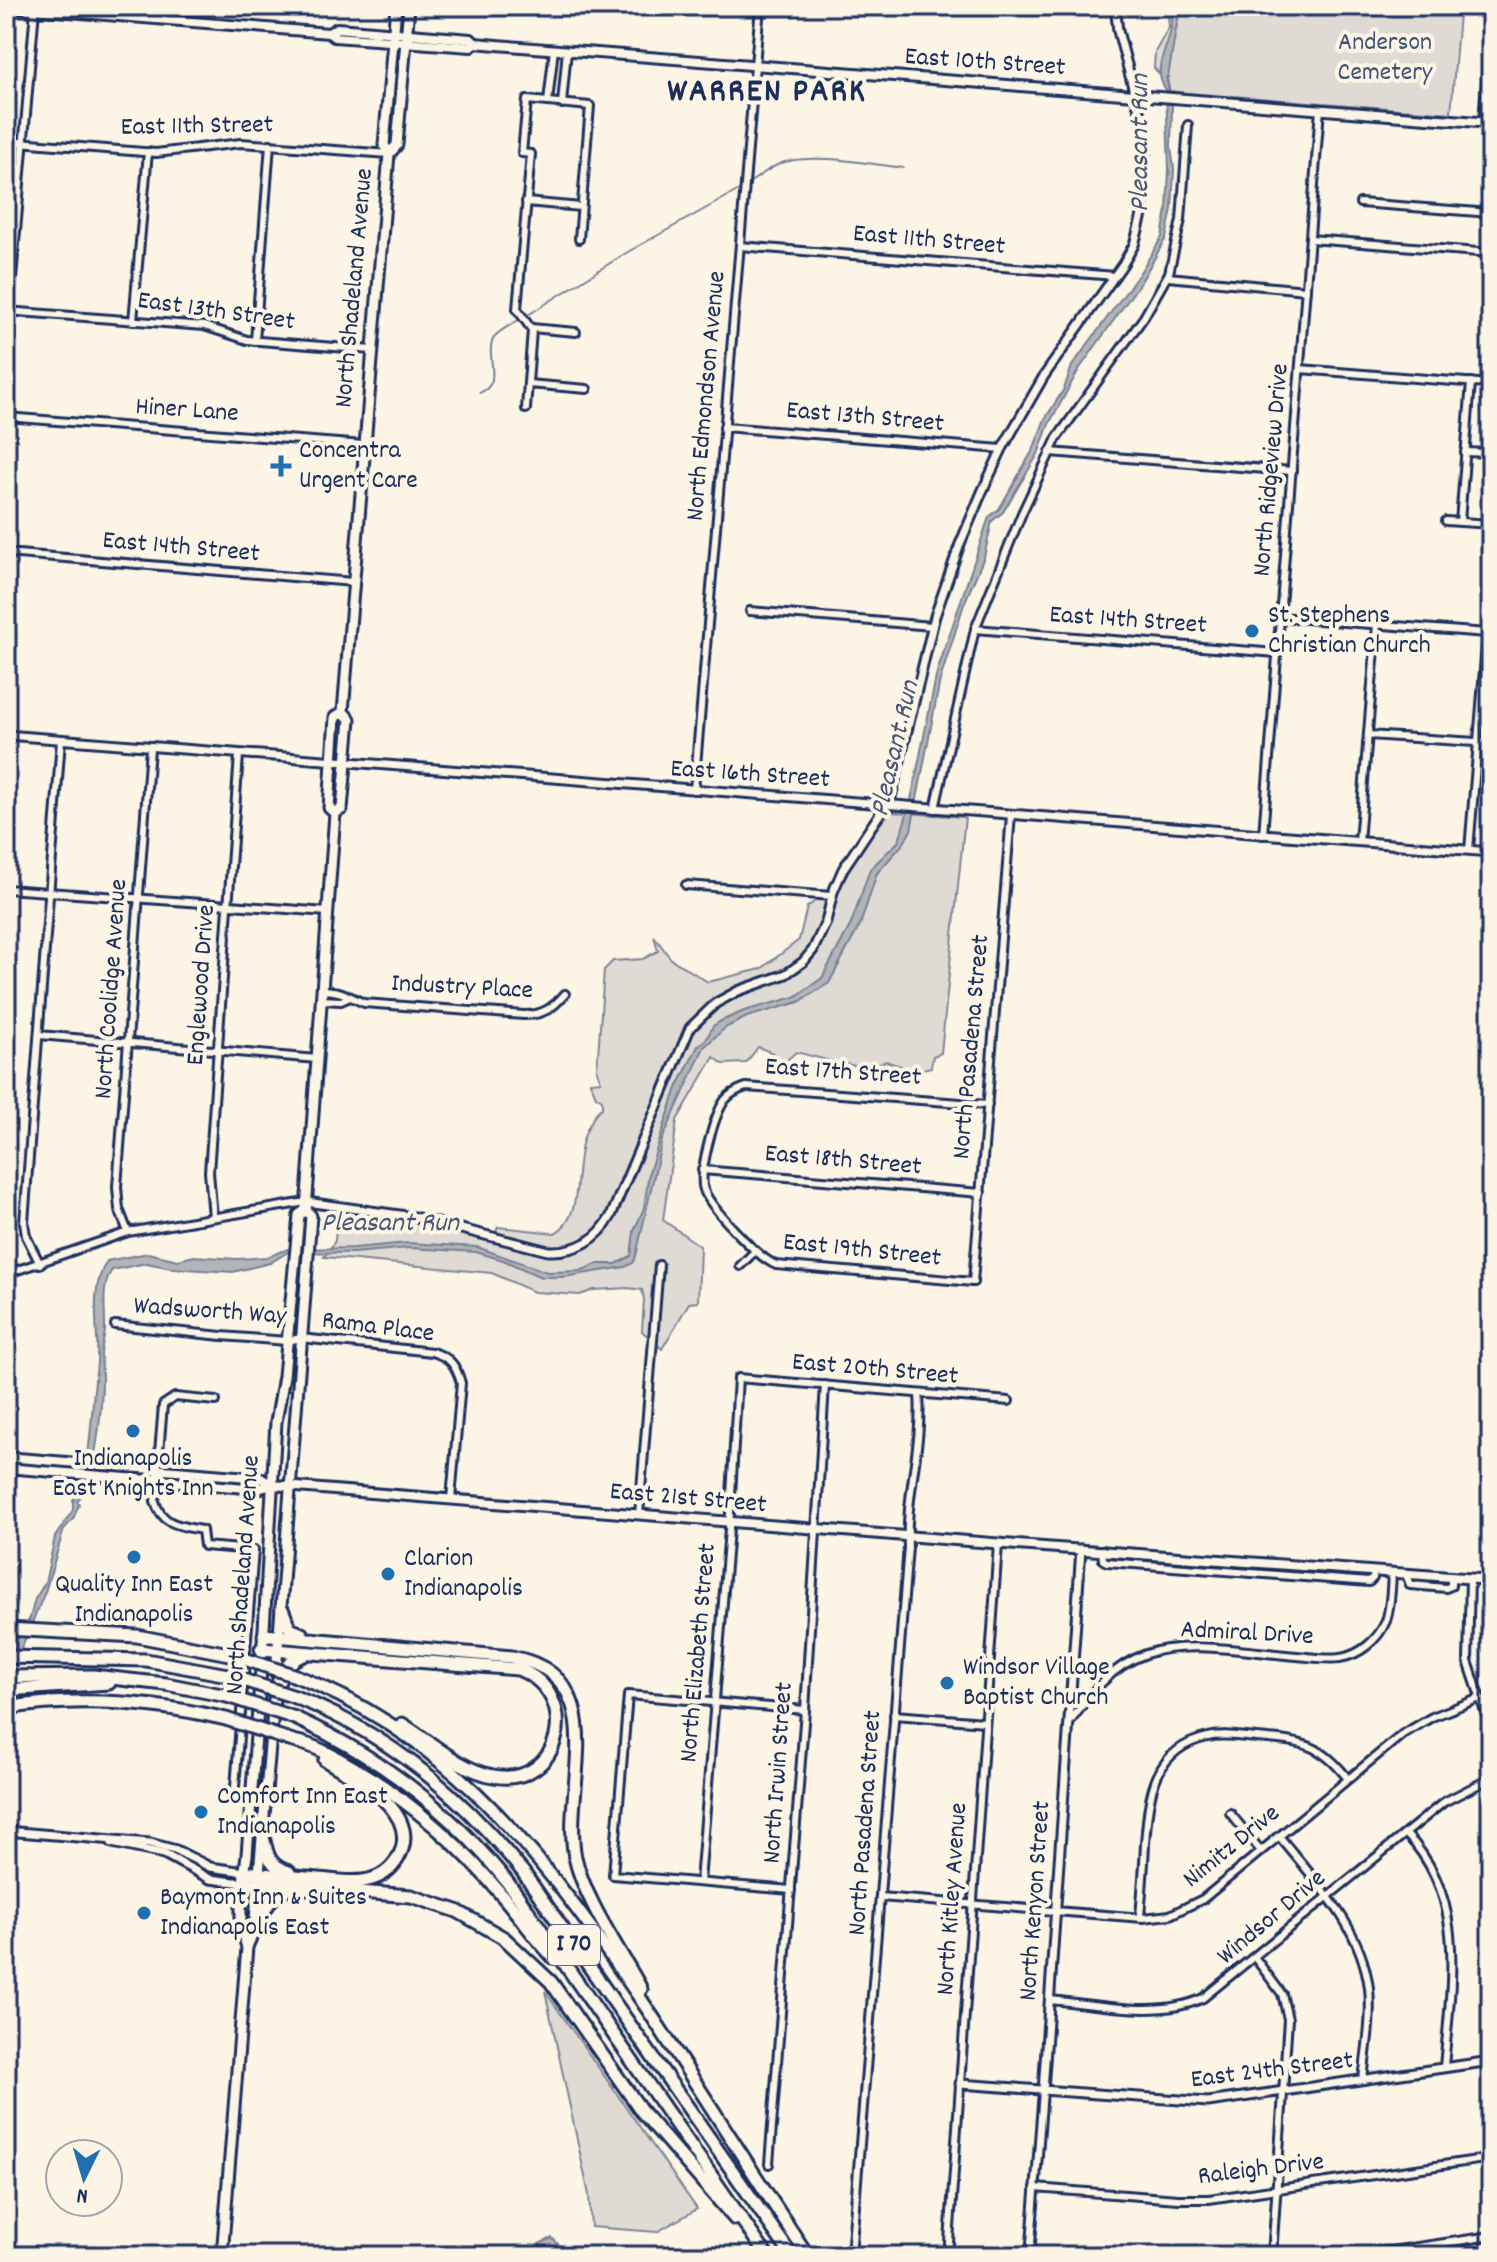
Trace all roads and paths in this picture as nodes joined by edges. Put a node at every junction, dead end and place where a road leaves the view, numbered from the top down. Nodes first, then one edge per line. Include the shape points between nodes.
1 (396, 6) edge
2 (409, 6) edge
3 (760, 6) edge
4 (1115, 6) edge
5 (6, 7) edge
6 (38, 8) edge
7 (1491, 16) edge
8 (394, 37) junction
9 (406, 38) junction
10 (554, 49) junction
11 (567, 50) junction
12 (755, 65) junction
13 (1135, 95) junction
14 (548, 102) junction
15 (562, 104) junction
16 (1320, 109) junction
17 (1487, 122) edge
18 (1188, 125) dead end
19 (6, 141) edge
20 (23, 142) junction
21 (270, 144) junction
22 (148, 152) junction
23 (389, 154) junction
24 (526, 202) junction
25 (1360, 203) dead end
26 (581, 207) junction
27 (1491, 213) edge
28 (579, 239) dead end
29 (1310, 239) junction
30 (740, 246) junction
31 (1491, 253) edge
32 (1115, 276) junction
33 (1168, 277) junction
34 (1306, 290) junction
35 (8, 312) edge
36 (133, 321) junction
37 (531, 328) junction
38 (576, 332) dead end
39 (255, 341) junction
40 (6, 348) edge
41 (372, 350) junction
42 (1300, 369) junction
43 (1471, 382) junction
44 (528, 384) junction
45 (1491, 384) edge
46 (587, 389) dead end
47 (526, 409) dead end
48 (6, 417) edge
49 (724, 427) junction
50 (364, 445) junction
51 (1002, 449) junction
52 (1050, 452) junction
53 (1465, 452) junction
54 (1491, 453) edge
55 (1292, 471) junction
56 (1446, 521) dead end
57 (1460, 522) junction
58 (1491, 524) edge
59 (6, 553) edge
60 (353, 582) junction
61 (750, 611) dead end
62 (1280, 617) junction
63 (1377, 624) junction
64 (932, 626) junction
65 (975, 629) junction
66 (1489, 633) edge
67 (1277, 653) junction
68 (343, 712) junction
69 (6, 735) edge
70 (1368, 735) junction
71 (61, 740) junction
72 (1478, 743) junction
73 (1491, 743) edge
74 (150, 748) junction
75 (239, 755) junction
76 (332, 763) junction
77 (346, 764) junction
78 (694, 790) junction
79 (887, 805) junction
80 (935, 809) junction
81 (335, 813) junction
82 (1011, 815) junction
83 (1263, 835) junction
84 (1359, 842) junction
85 (1469, 850) junction
86 (1491, 852) edge
87 (686, 885) dead end
88 (6, 889) edge
89 (50, 892) junction
90 (832, 896) junction
91 (139, 898) junction
92 (228, 906) junction
93 (328, 912) junction
94 (565, 994) dead end
95 (322, 995) junction
96 (39, 1035) junction
97 (128, 1043) junction
98 (217, 1051) junction
99 (317, 1059) junction
100 (988, 1105) junction
101 (702, 1170) junction
102 (981, 1193) junction
103 (306, 1206) junction
104 (213, 1217) junction
105 (128, 1232) junction
106 (755, 1251) junction
107 (40, 1264) junction
108 (659, 1265) dead end
109 (740, 1266) dead end
110 (6, 1274) edge
111 (973, 1282) junction
112 (979, 1289) dead end
113 (115, 1325) dead end
114 (301, 1338) junction
115 (287, 1341) junction
116 (738, 1378) joint
117 (825, 1385) junction
118 (919, 1394) junction
119 (216, 1401) dead end
120 (1009, 1401) dead end
121 (6, 1457) edge
122 (6, 1468) edge
123 (155, 1475) junction
124 (272, 1485) junction
125 (290, 1486) junction
126 (451, 1499) junction
127 (639, 1515) junction
128 (728, 1522) junction
129 (816, 1529) junction
130 (908, 1537) junction
131 (998, 1544) junction
132 (1081, 1549) junction
133 (1392, 1573) junction
134 (1470, 1579) junction
135 (1491, 1580) edge
136 (282, 1609) junction
137 (6, 1631) edge
138 (264, 1635) junction
139 (278, 1636) junction
140 (314, 1638) junction
141 (261, 1649) junction
142 (277, 1650) junction
143 (311, 1653) junction
144 (6, 1657) edge
145 (6, 1677) edge
146 (134, 1680) junction
147 (6, 1690) edge
148 (274, 1693) junction
149 (1480, 1698) junction
150 (715, 1702) junction
151 (357, 1705) junction
152 (10, 1707) edge
153 (805, 1710) junction
154 (894, 1715) junction
155 (985, 1722) junction
156 (1070, 1722) junction
157 (1491, 1730) edge
158 (293, 1741) junction
159 (1491, 1778) edge
160 (1348, 1779) junction
161 (235, 1787) dead end
162 (1230, 1813) dead end
163 (6, 1831) edge
164 (1406, 1834) junction
165 (263, 1836) junction
166 (1279, 1836) junction
167 (1261, 1851) junction
168 (244, 1878) junction
169 (259, 1879) junction
170 (302, 1882) junction
171 (700, 1882) junction
172 (791, 1890) junction
173 (880, 1897) junction
174 (1328, 1897) junction
175 (974, 1904) junction
176 (1056, 1910) junction
177 (1140, 1917) junction
178 (254, 1931) junction
179 (247, 1947) junction
180 (1255, 1958) junction
181 (578, 1983) junction
182 (1049, 2000) junction
183 (662, 2032) junction
184 (1491, 2061) edge
185 (1444, 2068) junction
186 (1363, 2080) junction
187 (960, 2084) junction
188 (1043, 2091) junction
189 (1284, 2092) junction
190 (1491, 2158) edge
191 (769, 2164) dead end
192 (1035, 2188) junction
193 (1277, 2189) junction
194 (1491, 2236) edge
195 (765, 2252) edge
196 (222, 2256) edge
197 (792, 2256) edge
198 (808, 2256) edge
199 (851, 2256) edge
200 (948, 2256) edge
201 (1030, 2256) edge
202 (1272, 2256) edge
203 (1358, 2256) edge

1 - 8 main road, North Shadeland Avenue
2 - 9 main road, North Shadeland Avenue
3 - 12 street, North Edmondson Avenue
4 - 13 street
5 - 6 main road, East 10th Street
6 - 8 main road, East 10th Street via 329,33 334,28
6 - 20 street
7 - 17 street
8 - 9 main road, East 10th Street
8 - 23 main road, North Shadeland Avenue via 384,145
9 - 10 main road, East 10th Street via 471,47 475,43
9 - 23 main road, North Shadeland Avenue via 397,145
10 - 11 main road, East 10th Street
10 - 14 street
11 - 12 main road, East 10th Street
11 - 15 street
12 - 13 main road, East 10th Street
12 - 30 street, North Edmondson Avenue
13 - 16 main road, East 10th Street
13 - 32 street via 1146,149 1142,215 1134,245
14 - 15 street
14 - 24 street via 527,100 522,153 531,154
15 - 26 street via 590,106
16 - 17 main road, East 10th Street
16 - 29 street, North Ridgeview Drive
18 - 33 street via 1181,220
19 - 20 street, East 11th Street
20 - 22 street, East 11th Street
20 - 35 street
21 - 22 street, East 11th Street
21 - 23 street, East 11th Street
21 - 39 street
22 - 36 street
23 - 41 main road, North Shadeland Avenue
24 - 26 street
24 - 37 street via 517,309
25 - 27 street
26 - 28 street
29 - 31 street
29 - 34 street, North Ridgeview Drive
30 - 32 street, East 11th Street
30 - 49 street, North Edmondson Avenue
32 - 51 street via 1061,350
33 - 34 street
33 - 52 street
34 - 42 street, North Ridgeview Drive
35 - 36 street, East 13th Street
35 - 40 street
36 - 39 street, East 13th Street via 204,326
37 - 38 street
37 - 44 street
39 - 41 street, East 13th Street
41 - 50 main road, North Shadeland Avenue
42 - 43 street
42 - 55 street, North Ridgeview Drive
43 - 45 street
43 - 53 street
44 - 46 street
44 - 47 street
48 - 50 street, Hiner Lane
49 - 51 street, East 13th Street
49 - 78 street, North Edmondson Avenue
50 - 60 main road, North Shadeland Avenue
51 - 64 street via 968,524
52 - 55 street
52 - 65 street
53 - 54 street
53 - 57 street
55 - 62 street, North Ridgeview Drive
56 - 57 street
57 - 58 street
59 - 60 street, East 14th Street
60 - 68 main road, North Shadeland Avenue
61 - 64 street
62 - 63 street
62 - 67 street, North Ridgeview Drive
63 - 66 street
63 - 70 street
64 - 79 street
65 - 67 street, East 14th Street
65 - 80 street
66 - 72 street
67 - 83 street, North Ridgeview Drive
68 - 76 main road, North Shadeland Avenue via 335,717
68 - 77 main road, North Shadeland Avenue via 350,719
69 - 71 street, East 16th Street
70 - 72 street
70 - 84 street
71 - 74 street, East 16th Street
71 - 89 street
72 - 73 street
72 - 85 street
74 - 75 street, East 16th Street
74 - 91 street, North Coolidge Avenue
75 - 76 street, East 16th Street
75 - 92 street, Englewood Drive
76 - 77 street, East 16th Street
76 - 81 main road, North Shadeland Avenue via 329,808
77 - 78 street, East 16th Street
77 - 81 main road, North Shadeland Avenue via 342,809
78 - 79 street, East 16th Street
79 - 80 street, East 16th Street
79 - 90 street via 847,861
80 - 82 street, East 16th Street
81 - 93 main road, North Shadeland Avenue
82 - 83 street, East 16th Street
82 - 100 street, North Pasadena Street
83 - 84 street, East 16th Street
84 - 85 street, East 16th Street
85 - 86 street, East 16th Street
87 - 90 street
88 - 89 street
89 - 91 street
89 - 96 street
90 - 103 street via 820,937 803,962 723,998 690,1028 610,1218 586,1243 548,1251 414,1217
91 - 92 street
91 - 97 street, North Coolidge Avenue
92 - 93 street
92 - 98 street, Englewood Drive
93 - 95 main road, North Shadeland Avenue
94 - 95 street, Industry Place via 555,1007 532,1015 364,1003 350,997 341,1001
95 - 99 main road, North Shadeland Avenue
96 - 97 street
96 - 107 street via 24,1225
97 - 98 street
97 - 105 street, North Coolidge Avenue via 117,1187
98 - 99 street
98 - 104 street, Englewood Drive via 208,1176
99 - 103 main road, North Shadeland Avenue
100 - 101 street, East 17th Street via 743,1088 723,1104
100 - 102 street, North Pasadena Street
101 - 102 street, East 18th Street
101 - 106 street, East 19th Street via 707,1197
102 - 111 street, North Pasadena Street
103 - 104 street
103 - 114 main road, North Shadeland Avenue via 311,1216
103 - 115 main road, North Shadeland Avenue via 299,1215
104 - 105 street
105 - 107 street
106 - 109 street
106 - 111 street, East 19th Street via 778,1266
107 - 110 street
108 - 127 street
111 - 112 street
113 - 115 street, Wadsworth Way
114 - 115 street, Wadsworth Way
114 - 125 main road, North Shadeland Avenue
114 - 126 street, Rama Place via 448,1358 461,1383
115 - 124 main road, North Shadeland Avenue
116 - 117 street, East 20th Street
116 - 128 street, North Elizabeth Street
117 - 118 street, East 20th Street
117 - 129 street, North Irwin Street
118 - 120 street, East 20th Street
118 - 130 street, North Pasadena Street
119 - 123 street via 175,1397 165,1402
121 - 123 main road, East 21st Street via 100,1464
122 - 123 main road, East 21st Street
123 - 124 main road, East 21st Street via 258,1489
123 - 161 street via 156,1507 169,1523 202,1530 204,1546 254,1550
124 - 125 main road, East 21st Street
124 - 138 main road, North Shadeland Avenue
125 - 126 main road, East 21st Street
125 - 136 main road, North Shadeland Avenue
126 - 127 main road, East 21st Street
127 - 128 main road, East 21st Street
128 - 129 main road, East 21st Street
128 - 150 street, North Elizabeth Street
129 - 130 main road, East 21st Street
129 - 153 street, North Irwin Street
130 - 131 main road, East 21st Street
130 - 154 street, North Pasadena Street
131 - 132 main road, East 21st Street
131 - 155 street, North Kitley Avenue
132 - 133 main road, East 21st Street
132 - 156 street, North Kenyon Street
133 - 134 main road, East 21st Street
133 - 156 street, Admiral Drive via 1382,1629 1353,1654 1328,1659 1190,1647 1153,1652 1107,1676
134 - 135 main road, East 21st Street
134 - 149 street via 1467,1653
136 - 139 main road, North Shadeland Avenue
136 - 140 highway via 290,1629
137 - 151 highway, bridge via 137,1636 229,1654 296,1676
138 - 139 highway
138 - 141 main road, North Shadeland Avenue
139 - 140 highway
139 - 142 main road, North Shadeland Avenue
140 - 183 highway via 518,1658 560,1682 579,1727 573,1832 579,1873
141 - 142 highway
141 - 168 main road, North Shadeland Avenue
142 - 143 highway
142 - 148 main road, North Shadeland Avenue
143 - 148 highway via 288,1664
143 - 151 highway via 518,1669 548,1690 557,1709 558,1730 538,1765 496,1777 464,1764 392,1718
144 - 197 highway, I 70, bridge via 135,1659 228,1675 334,1714 390,1746 444,1787 486,1827 531,1884
145 - 146 highway, I 70
146 - 147 highway
146 - 181 highway, I 70, bridge via 227,1696 295,1718 386,1767 454,1821 500,1872
148 - 165 main road, North Shadeland Avenue
149 - 157 street
149 - 160 street, Nimitz Drive via 1412,1728
150 - 153 street
150 - 171 street, North Elizabeth Street
150 - 171 street via 628,1695 613,1875
151 - 183 highway via 432,1753 517,1833
152 - 158 highway, bridge via 106,1702 172,1708
153 - 172 street, North Irwin Street
154 - 155 street
154 - 173 street, North Pasadena Street
155 - 175 street, North Kitley Avenue
156 - 176 street, North Kenyon Street
158 - 170 highway via 388,1803 403,1834 396,1861 378,1877
158 - 181 highway via 358,1770 428,1822 487,1879
159 - 164 street, Windsor Drive via 1449,1799
160 - 166 street, Nimitz Drive
160 - 177 street via 1327,1755 1302,1742 1225,1735 1184,1747 1164,1765 1150,1792
162 - 167 street
163 - 168 street via 94,1840 164,1854 210,1879
164 - 174 street, Windsor Drive
164 - 185 street via 1437,1879 1450,1924
165 - 169 main road, North Shadeland Avenue
165 - 170 highway via 272,1863
166 - 167 street, Nimitz Drive
166 - 174 street
167 - 177 street, Nimitz Drive via 1191,1907 1168,1916
168 - 169 highway
168 - 179 main road, North Shadeland Avenue via 241,1929
169 - 170 highway
169 - 178 main road, North Shadeland Avenue
170 - 178 highway via 275,1894
170 - 195 highway via 418,1898 457,1911 504,1938 551,1982 643,2113
171 - 172 street
172 - 191 street, North Irwin Street
173 - 175 street, Nimitz Drive
173 - 199 street, North Pasadena Street
174 - 180 street, Windsor Drive
174 - 186 street via 1354,1936 1368,1980
175 - 176 street, Nimitz Drive
175 - 187 street, North Kitley Avenue
176 - 177 street, Nimitz Drive
176 - 182 street, North Kenyon Street
178 - 179 main road, North Shadeland Avenue
179 - 196 main road, North Shadeland Avenue
180 - 182 street, Windsor Drive via 1210,1994 1180,2007
180 - 189 street via 1281,1992 1287,2010
181 - 195 highway, I 70
182 - 188 street, North Kenyon Street
183 - 198 highway
184 - 185 street, East 24th Street
185 - 186 street, East 24th Street
186 - 189 street, East 24th Street
187 - 188 street, East 24th Street
187 - 200 street, North Kitley Avenue
188 - 189 street, East 24th Street via 1195,2102
188 - 192 street, North Kenyon Street
189 - 193 street
190 - 193 street, Raleigh Drive
192 - 193 street, Raleigh Drive via 1186,2200
192 - 201 street, North Kenyon Street
193 - 202 street
194 - 203 street

